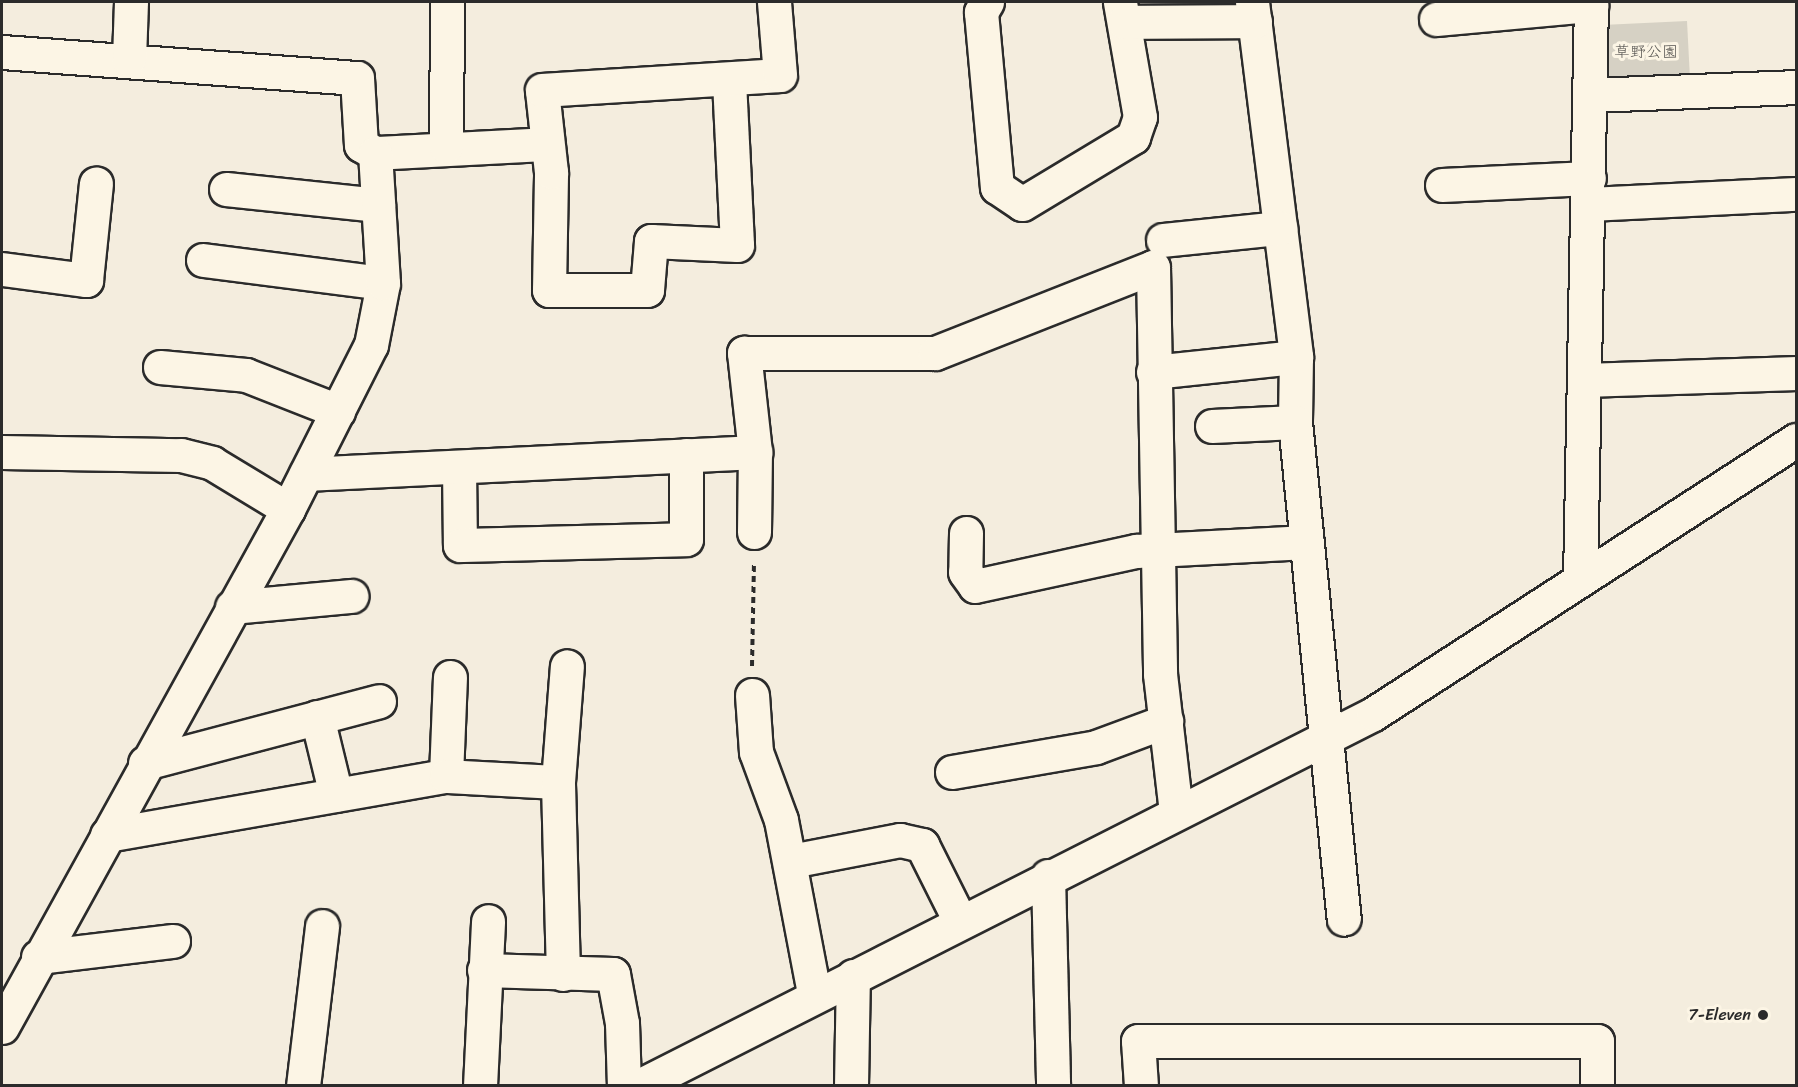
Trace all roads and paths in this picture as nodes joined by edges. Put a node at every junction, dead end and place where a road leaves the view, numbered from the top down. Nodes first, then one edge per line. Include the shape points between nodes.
1 (131, 2) edge
2 (447, 2) edge
3 (774, 2) edge
4 (987, 2) edge
5 (1591, 3) edge
6 (1254, 11) edge
7 (1122, 12) edge
8 (1436, 19) dead end
9 (2, 52) edge
10 (129, 59) junction
11 (729, 81) junction
12 (1797, 87) edge
13 (1590, 95) junction
14 (547, 144) junction
15 (446, 146) junction
16 (375, 153) junction
17 (96, 184) dead end
18 (1442, 185) dead end
19 (226, 189) dead end
20 (1589, 191) junction
21 (1797, 194) edge
22 (378, 205) junction
23 (1280, 228) junction
24 (1163, 240) dead end
25 (204, 260) dead end
26 (2, 269) edge
27 (383, 283) junction
28 (1296, 357) junction
29 (160, 367) dead end
30 (1153, 372) junction
31 (1797, 373) edge
32 (1585, 380) junction
33 (338, 411) junction
34 (1295, 422) junction
35 (1212, 426) dead end
36 (1797, 440) edge
37 (2, 452) edge
38 (755, 452) junction
39 (686, 455) junction
40 (459, 467) junction
41 (306, 474) junction
42 (288, 509) junction
43 (754, 532) joint
44 (966, 533) dead end
45 (1306, 543) junction
46 (1157, 552) junction
47 (1580, 579) junction
48 (351, 596) dead end
49 (232, 607) junction
50 (567, 666) dead end
51 (450, 677) dead end
52 (752, 694) joint
53 (379, 701) dead end
54 (317, 717) junction
55 (1166, 721) junction
56 (1327, 734) junction
57 (145, 764) junction
58 (952, 772) dead end
59 (446, 776) junction
60 (558, 782) junction
61 (336, 795) junction
62 (1176, 812) junction
63 (107, 835) junction
64 (791, 861) junction
65 (1048, 876) junction
66 (1344, 919) dead end
67 (488, 921) dead end
68 (960, 921) junction
69 (322, 926) dead end
70 (172, 941) dead end
71 (38, 957) junction
72 (484, 970) junction
73 (563, 974) junction
74 (853, 976) junction
75 (814, 993) junction
76 (2, 1027) edge
77 (642, 1084) edge
78 (303, 1086) edge
79 (480, 1086) edge
80 (851, 1086) edge
81 (1053, 1086) edge
82 (1141, 1086) edge
83 (1598, 1086) edge

1 - 10 street
2 - 15 street
3 - 11 street via 780,75
4 - 7 street via 981,12 997,186 1022,204 1133,137 1140,117
5 - 8 street
5 - 13 street
6 - 7 street
6 - 23 street
9 - 10 street
10 - 16 street via 357,78 361,145
11 - 14 street via 542,90
11 - 14 street via 737,246 651,241 647,290 549,290
12 - 13 street
13 - 20 street
14 - 15 street
15 - 16 street
16 - 22 street
17 - 26 street via 86,280
18 - 20 street
19 - 22 street
20 - 21 street
20 - 32 street
22 - 27 street
23 - 24 street
23 - 28 street
25 - 27 street
27 - 33 street via 371,345
28 - 30 street
28 - 34 street
29 - 33 street via 246,375
30 - 38 street via 1153,267 935,353 744,353
30 - 46 street
31 - 32 street
32 - 47 street
33 - 41 street
34 - 35 street
34 - 45 street
36 - 47 street
37 - 42 street via 181,455 212,463
38 - 39 street
38 - 43 street
39 - 40 street
39 - 40 street via 686,539 460,545
40 - 41 street
41 - 42 street
42 - 49 street
43 - 52 path
44 - 46 street via 965,572 975,586 1136,551
45 - 46 street
45 - 56 street
46 - 55 street
47 - 56 street via 1373,714
48 - 49 street
49 - 57 street
50 - 60 street
51 - 59 street
52 - 64 street via 756,752
53 - 54 street
54 - 57 street
54 - 61 street
55 - 58 street via 1096,747
55 - 62 street
56 - 62 street
56 - 66 street
57 - 63 street
59 - 60 street
59 - 61 street
60 - 73 street
61 - 63 street
62 - 65 street
63 - 71 street
64 - 68 street via 900,840 922,845
64 - 75 street
65 - 68 street
65 - 81 street
67 - 72 street
68 - 74 street
69 - 78 street
70 - 71 street
71 - 76 street
72 - 73 street
72 - 79 street
73 - 77 street via 613,974 622,1023
74 - 75 street
74 - 80 street
75 - 77 street
82 - 83 street via 1138,1041 1597,1041

